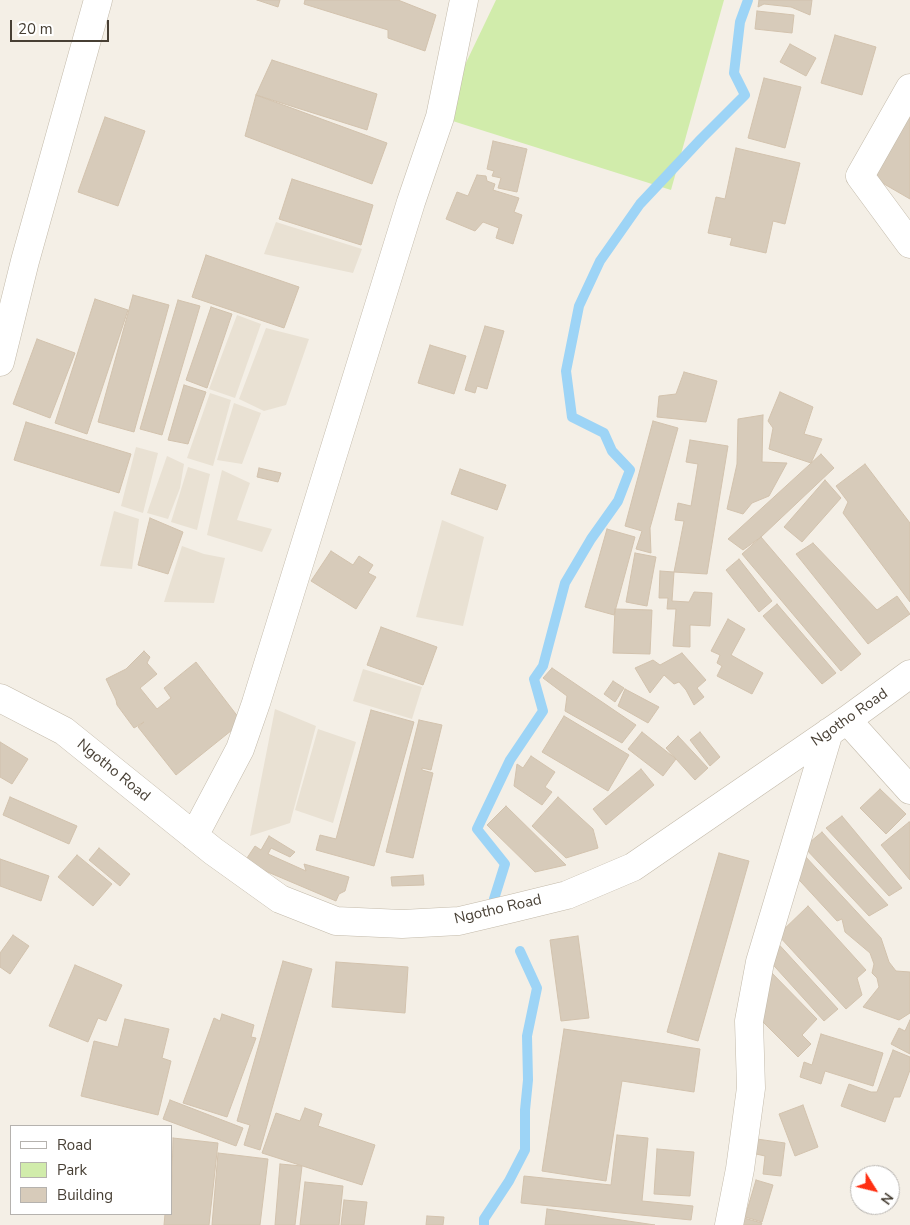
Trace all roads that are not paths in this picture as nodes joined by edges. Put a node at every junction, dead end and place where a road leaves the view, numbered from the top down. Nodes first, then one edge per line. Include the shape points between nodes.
1 (98, 0) edge
2 (464, 0) edge
3 (910, 88) edge
4 (910, 244) edge
5 (0, 362) edge
6 (910, 674) edge
7 (0, 698) edge
8 (838, 726) junction
9 (910, 790) edge
10 (194, 836) junction
11 (729, 1225) edge

1 - 5 street
2 - 10 street via 440,116 256,703 240,749
3 - 4 street via 860,176
6 - 8 street, Ngotho Road
7 - 10 street, Ngotho Road via 64,731
8 - 9 street
8 - 10 street, Ngotho Road via 634,867 567,895 459,922 336,921 280,899
8 - 11 street via 760,962 749,1021 751,1088

